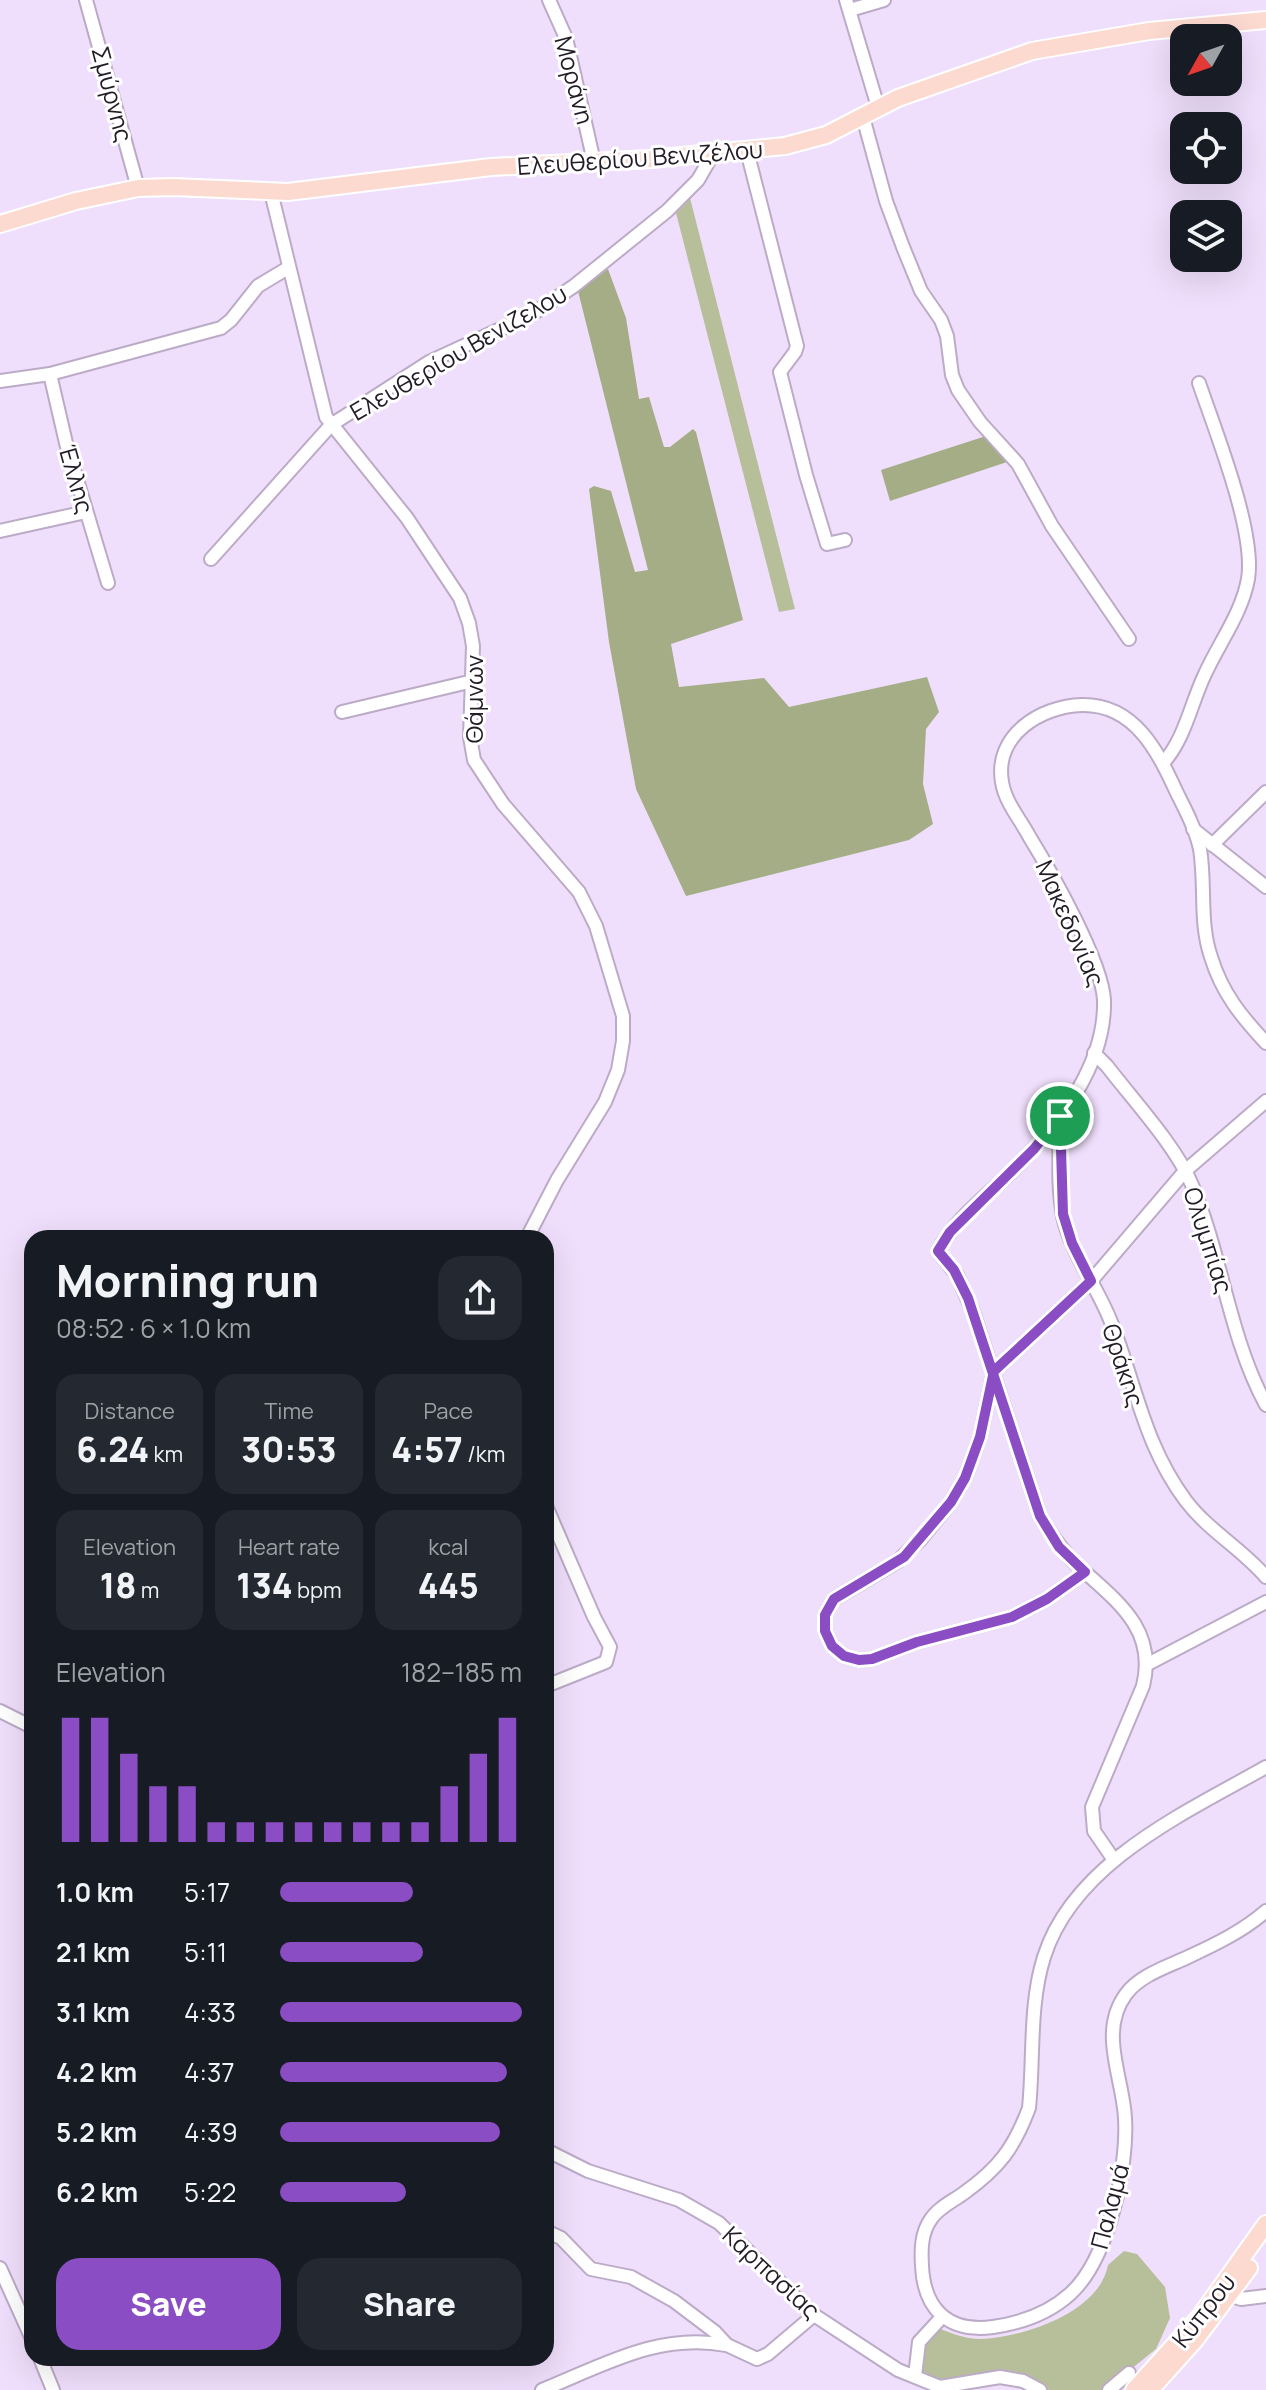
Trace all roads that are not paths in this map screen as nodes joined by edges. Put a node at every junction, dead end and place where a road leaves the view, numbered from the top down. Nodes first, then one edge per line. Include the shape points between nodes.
1 (86, 0) edge
2 (549, 0) edge
3 (884, 0) edge
4 (848, 5) edge
5 (1266, 20) edge
6 (878, 107) junction
7 (863, 117) junction
8 (747, 151) junction
9 (713, 154) junction
10 (594, 162) junction
11 (138, 188) junction
12 (271, 192) junction
13 (0, 224) edge
14 (288, 268) junction
15 (50, 374) junction
16 (0, 381) edge
17 (1199, 383) dead end
18 (331, 425) junction
19 (86, 512) junction
20 (0, 531) edge
21 (845, 540) dead end
22 (211, 559) dead end
23 (108, 583) dead end
24 (1129, 639) dead end
25 (473, 681) junction
26 (342, 712) dead end
27 (1163, 763) junction
28 (1266, 792) edge
29 (1193, 829) junction
30 (1212, 845) junction
31 (1266, 887) edge
32 (1266, 1043) edge
33 (1094, 1053) junction
34 (1266, 1101) edge
35 (1060, 1116) junction
36 (1185, 1171) junction
37 (531, 1230) edge
38 (1091, 1281) junction
39 (994, 1371) junction
40 (1266, 1405) edge
41 (554, 1524) edge
42 (1085, 1572) junction
43 (1266, 1577) edge
44 (1266, 1602) edge
45 (1146, 1665) junction
46 (554, 1683) edge
47 (0, 1711) edge
48 (24, 1723) edge
49 (1266, 1767) edge
50 (1114, 1860) junction
51 (1266, 1911) edge
52 (554, 2154) edge
53 (1266, 2224) edge
54 (554, 2235) edge
55 (1266, 2244) edge
56 (2, 2274) edge
57 (1225, 2294) junction
58 (1266, 2296) edge
59 (814, 2315) junction
60 (942, 2317) junction
61 (24, 2322) edge
62 (727, 2345) junction
63 (43, 2366) edge
64 (1129, 2373) dead end
65 (915, 2376) junction
66 (50, 2388) edge
67 (542, 2390) edge
68 (1040, 2390) edge
69 (1109, 2390) edge
70 (1134, 2390) edge
71 (1150, 2390) edge

1 - 11 street, Σμύρνης
2 - 10 street, Μοράνη via 566,38
3 - 4 street
4 - 6 street
5 - 6 main road, Ελευθερίου Βενιζέλου via 1044,48
6 - 7 main road, Ελευθερίου Βενιζέλου
7 - 8 main road, Ελευθερίου Βενιζέλου via 815,139
7 - 24 street via 903,247 947,336 958,390 1018,464 1052,526
8 - 9 main road, Ελευθερίου Βενιζέλου
8 - 21 street via 797,346 780,372 827,544
9 - 10 main road, Ελευθερίου Βενιζέλου
9 - 18 street, Ελευθερίου Βενιζελου via 698,180 667,211 565,292 531,315 429,362
10 - 12 main road, Ελευθερίου Βενιζέλου via 491,167
11 - 12 main road, Ελευθερίου Βενιζέλου
11 - 13 main road, Ελευθερίου Βενιζέλου
12 - 14 street, Θάμνων
14 - 15 street via 258,286 221,328
14 - 18 street, Θάμνων
15 - 16 street
15 - 19 street, Έλλης
17 - 27 street via 1247,536 1248,579 1179,739
18 - 22 street, Ελευθερίου Βενιζελου
18 - 25 street, Θάμνων via 400,508 460,598 472,639
19 - 20 street
19 - 23 street, Έλλης
25 - 26 street
25 - 37 street, Θάμνων via 470,737 477,766 579,892 596,926 623,1016 618,1070 605,1102
27 - 29 street, Μακεδονίας
27 - 33 street, Μακεδονίας via 1123,715 1083,705 1057,708 1034,719 1013,737 1002,759 1006,796 1098,974 1103,1013
28 - 30 street
29 - 30 street
29 - 32 street, Μακεδονίας via 1201,857 1210,955 1230,1001
30 - 31 street
33 - 35 street, Μακεδονίας
33 - 36 street, Ολυμπίας
34 - 36 street
35 - 38 street, Θράκης via 1063,1214
35 - 39 street, Μακεδονίας via 938,1251 964,1289
36 - 38 street
36 - 40 street, Ολυμπίας via 1246,1360
38 - 39 street
38 - 43 street, Θράκης via 1112,1324 1143,1423 1162,1464 1211,1530
39 - 42 street, Μακεδονίας via 1040,1516 1059,1547
39 - 42 street via 980,1437 951,1502 904,1557 834,1599 825,1615 827,1636 844,1656 872,1659 1012,1617
41 - 46 street via 610,1647 606,1662
42 - 45 street, Μακεδονίας via 1132,1619
44 - 45 street
45 - 50 street via 1143,1686 1092,1807 1094,1831
47 - 48 street
49 - 50 street
50 - 60 street via 1068,1910 1044,1956 1029,2108 1014,2143 989,2174 937,2211 928,2224 922,2242 922,2279 929,2301
51 - 60 street, Παλαμά via 1239,1931 1144,1979 1121,2002 1113,2029 1125,2119 1121,2171 1106,2231 1084,2278 1050,2310 1019,2321 986,2328
52 - 59 street, Καρπασίας via 699,2210 731,2233
53 - 57 main road, Κύπρου
54 - 62 street via 591,2269 631,2277 674,2301
55 - 57 main road, Κύπρου
56 - 61 street
57 - 58 street via 1244,2299
57 - 70 main road, Κύπρου
57 - 71 main road, Κύπρου
59 - 62 street via 762,2358
59 - 65 street, Καρπασίας
60 - 65 street via 919,2342
62 - 67 street via 705,2341 641,2348
63 - 66 street
64 - 69 street
65 - 68 street, Καρπασίας via 940,2387 1011,2377

